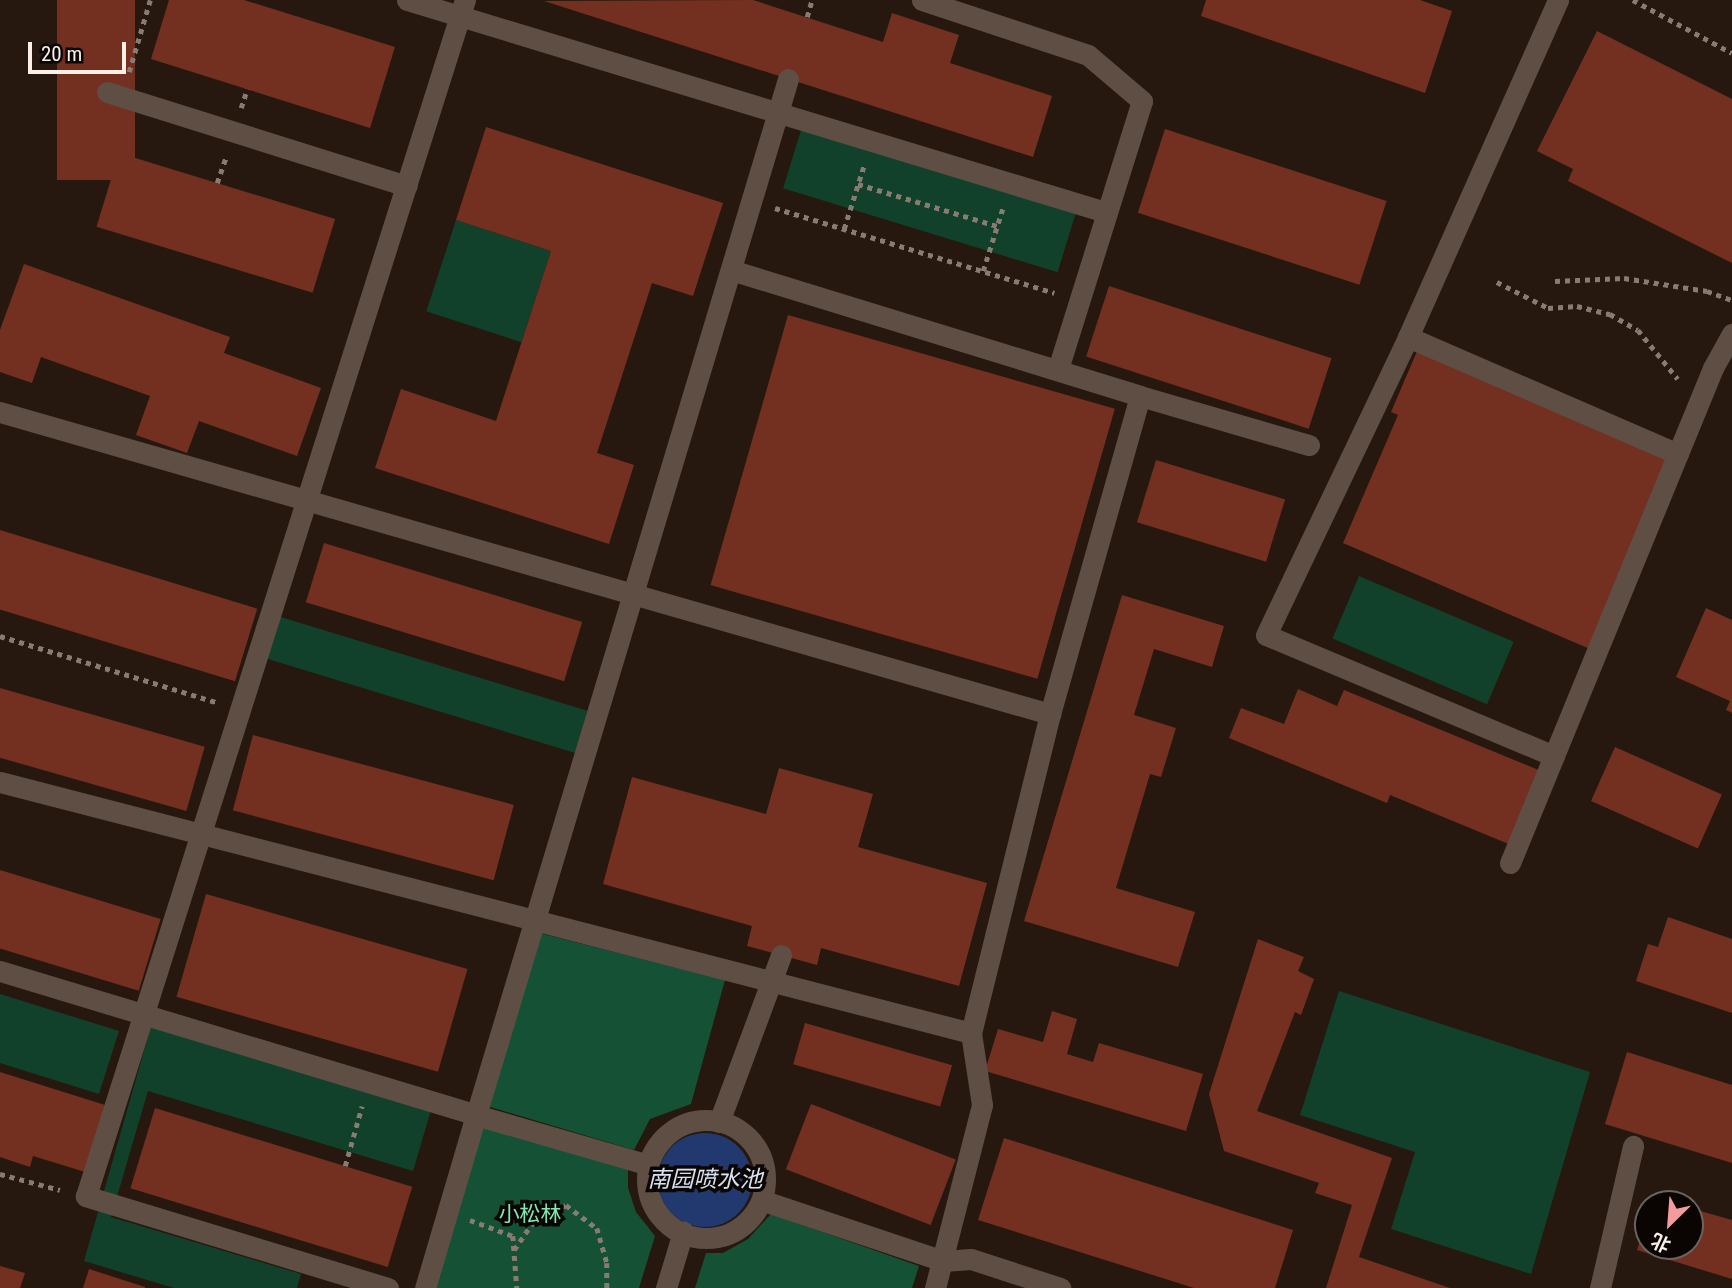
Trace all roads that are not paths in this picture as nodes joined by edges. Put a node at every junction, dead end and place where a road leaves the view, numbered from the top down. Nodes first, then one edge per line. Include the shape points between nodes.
1 (407, 0) edge
2 (922, 0) edge
3 (1559, 0) edge
4 (463, 8) edge
5 (788, 79) dead end
6 (114, 94) road end
7 (778, 113) junction
8 (407, 186) junction
9 (1105, 212) junction
10 (731, 270) junction
11 (1732, 334) edge
12 (1408, 337) junction
13 (1058, 369) junction
14 (1140, 396) junction
15 (0, 412) edge
16 (1309, 445) dead end
17 (1678, 454) junction
18 (307, 498) junction
19 (633, 596) junction
20 (1049, 713) junction
21 (1554, 756) junction
22 (0, 782) edge
23 (201, 833) junction
24 (1510, 863) dead end
25 (536, 920) junction
26 (781, 956) dead end
27 (0, 971) edge
28 (775, 979) junction
29 (144, 1014) junction
30 (971, 1032) junction
31 (477, 1115) junction
32 (719, 1122) junction
33 (1633, 1146) dead end
34 (649, 1165) junction
35 (764, 1201) junction
36 (683, 1232) junction
37 (943, 1261) junction
38 (388, 1288) edge
39 (425, 1288) edge
40 (666, 1288) edge
41 (935, 1288) edge
42 (1060, 1288) edge
43 (1600, 1288) edge

1 - 4 lane
2 - 9 lane via 1088,55 1142,101
3 - 12 lane
4 - 7 lane
4 - 8 lane
5 - 7 lane
6 - 8 lane
7 - 9 lane
7 - 10 lane
8 - 18 lane
9 - 13 lane
10 - 13 lane
10 - 19 lane
11 - 17 lane
12 - 17 lane
12 - 21 lane via 1266,635
13 - 14 lane
14 - 16 lane
14 - 20 lane
15 - 18 lane
17 - 21 lane
18 - 19 lane
18 - 23 lane
19 - 20 lane
19 - 25 lane
20 - 30 lane
21 - 24 lane
22 - 23 lane
23 - 25 lane
23 - 29 lane
25 - 28 lane
25 - 31 lane
26 - 28 lane
27 - 29 lane
28 - 30 lane
28 - 32 lane
29 - 31 lane
29 - 38 lane via 86,1196
30 - 37 lane via 982,1105
31 - 34 lane
31 - 39 lane
32 - 34 lane via 702,1120 677,1128 663,1139
32 - 35 lane via 740,1131 758,1150 764,1167
33 - 43 lane
34 - 36 lane via 647,1182 654,1207
35 - 36 lane via 749,1219 724,1235
35 - 37 lane
36 - 40 lane
37 - 41 lane
37 - 42 lane via 971,1259

